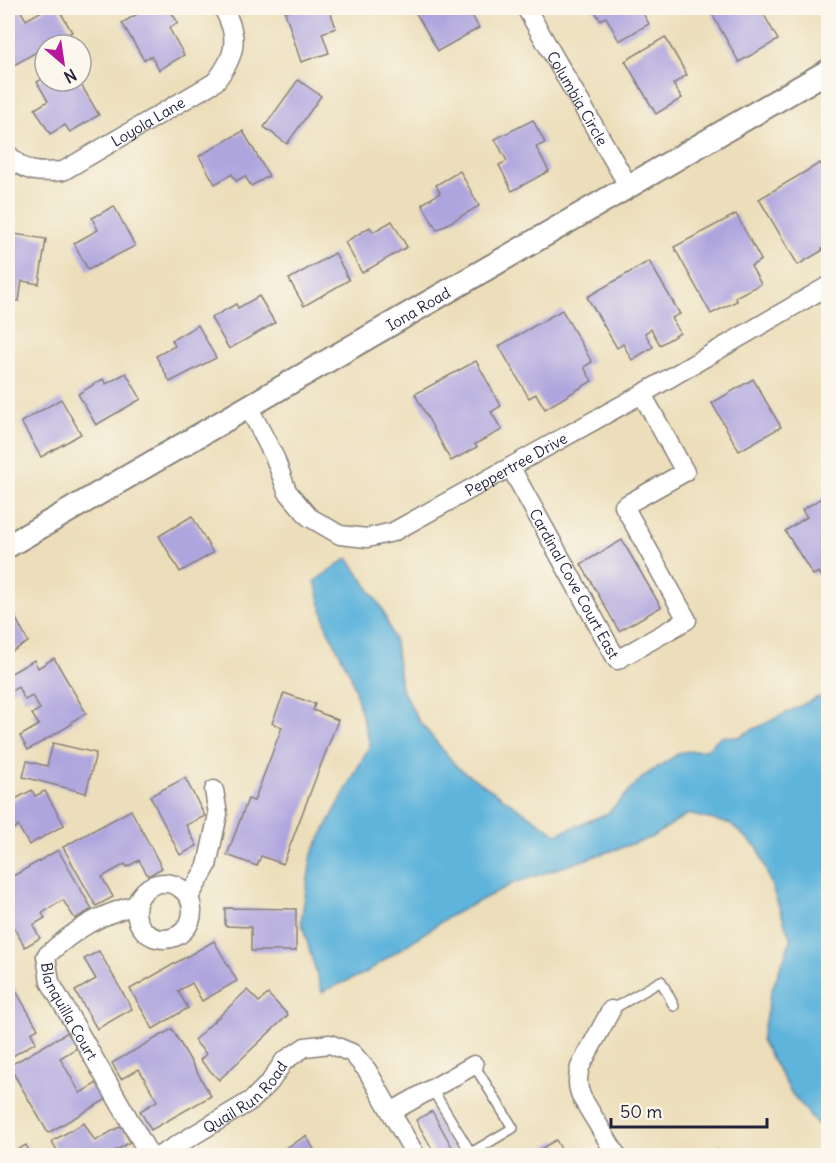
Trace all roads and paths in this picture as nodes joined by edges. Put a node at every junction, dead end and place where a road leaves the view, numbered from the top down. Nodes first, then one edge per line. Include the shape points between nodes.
1 (223, 8) edge
2 (526, 8) edge
3 (828, 71) edge
4 (8, 154) edge
5 (630, 187) junction
6 (828, 286) edge
7 (642, 394) junction
8 (248, 406) junction
9 (511, 468) junction
10 (8, 546) edge
11 (214, 790) dead end
12 (189, 897) junction
13 (136, 905) junction
14 (674, 1006) dead end
15 (611, 1010) joint
16 (474, 1065) joint
17 (432, 1089) junction
18 (391, 1112) junction
19 (150, 1155) edge
20 (159, 1155) edge
21 (416, 1155) edge
22 (617, 1155) edge

1 - 4 street, Loyola Lane via 234,42 229,64 214,82 63,171 39,173 17,164
2 - 5 street, Columbia Circle
3 - 5 street, Iona Road
5 - 8 street, Iona Road
6 - 7 street, Peppertree Drive
7 - 9 street, Peppertree Drive
7 - 9 street, Cardinal Cove Court East via 685,472 624,506 687,620 617,660
8 - 9 street, Peppertree Drive via 276,458 287,491 309,517 340,535 367,538 393,532
8 - 10 street, Iona Road
11 - 12 street via 218,814 207,866
12 - 13 street, Blanquilla Court via 182,889 165,882 146,889
12 - 13 street via 189,924 176,937 167,939 158,939 142,930
13 - 19 street, Blanquilla Court via 111,912 69,935 46,956 50,982
14 - 15 lane via 661,981
15 - 22 street via 577,1077 582,1098
16 - 17 street
16 - 17 lane via 513,1128 471,1153
17 - 18 street
18 - 20 street, Quail Run Road via 367,1070 352,1053 330,1044 305,1047 284,1061 252,1101
18 - 21 street, Quail Run Road

